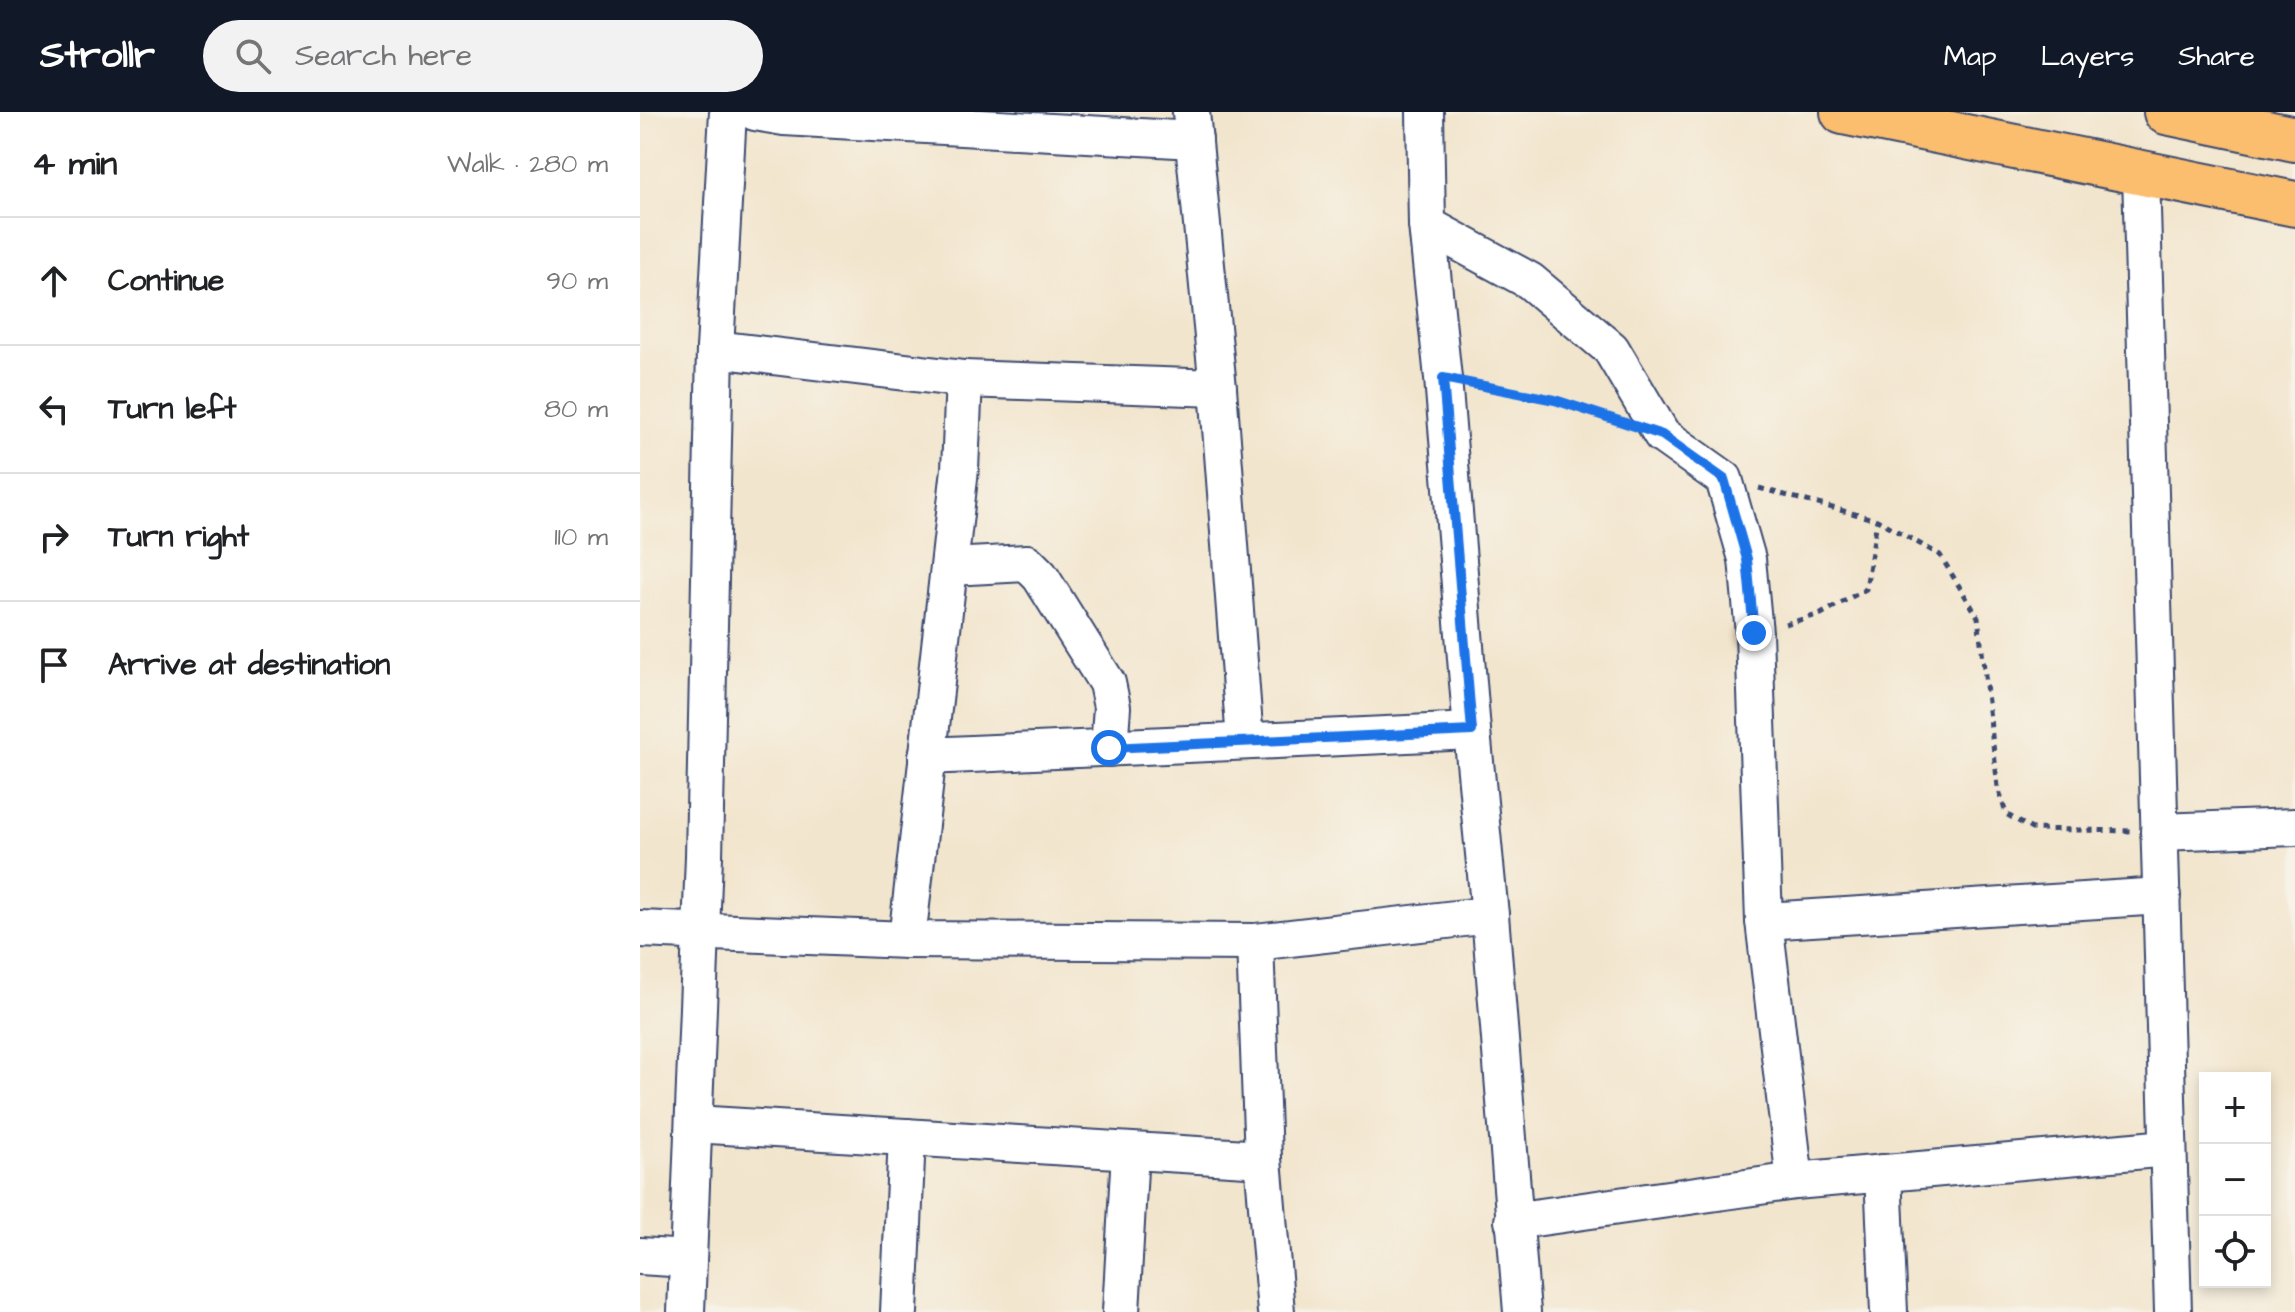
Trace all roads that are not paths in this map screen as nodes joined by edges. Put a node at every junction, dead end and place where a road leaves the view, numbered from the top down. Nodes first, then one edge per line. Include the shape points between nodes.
1 (728, 112) edge
2 (755, 112) edge
3 (1425, 112) edge
4 (1843, 112) edge
5 (2166, 112) edge
6 (1193, 126) edge
7 (2295, 139) edge
8 (2141, 173) junction
9 (2295, 204) edge
10 (1427, 225) junction
11 (715, 349) junction
12 (964, 379) junction
13 (1218, 388) junction
14 (950, 567) junction
15 (1472, 731) junction
16 (1245, 741) junction
17 (1109, 748) junction
18 (927, 756) junction
19 (2295, 827) edge
20 (2159, 832) junction
21 (2162, 896) junction
22 (1490, 915) junction
23 (1764, 921) junction
24 (640, 929) edge
25 (701, 931) junction
26 (907, 940) junction
27 (1255, 942) junction
28 (694, 1124) junction
29 (907, 1137) junction
30 (2168, 1148) junction
31 (1130, 1151) junction
32 (1263, 1159) junction
33 (1883, 1173) junction
34 (1795, 1181) junction
35 (1513, 1221) junction
36 (640, 1256) edge
37 (688, 1259) junction
38 (686, 1312) edge
39 (899, 1312) edge
40 (1121, 1312) edge
41 (1276, 1312) edge
42 (1522, 1312) edge
43 (1889, 1312) edge
44 (2173, 1312) edge

1 - 11 street
2 - 6 street via 784,117
3 - 10 street
4 - 8 main road
5 - 7 main road
6 - 13 street
8 - 9 main road
8 - 20 street
10 - 15 street
10 - 23 street via 1530,281 1611,349 1662,435 1724,479 1747,559 1754,633
11 - 12 street
11 - 25 street
12 - 13 street
12 - 14 street
13 - 16 street
14 - 17 street via 1027,563 1040,576 1107,683 1112,707
14 - 18 street
15 - 16 street
15 - 22 street
16 - 17 street
17 - 18 street
18 - 26 street
19 - 20 street
20 - 21 street
21 - 23 street
21 - 30 street
22 - 27 street
22 - 35 street
23 - 34 street
24 - 25 street
25 - 26 street
25 - 28 street
26 - 27 street
27 - 32 street
28 - 29 street
28 - 37 street
29 - 31 street
29 - 39 street
30 - 33 street
30 - 44 street
31 - 32 street
31 - 40 street
32 - 41 street
33 - 34 street
33 - 43 street
34 - 35 street
35 - 42 street
36 - 37 street
37 - 38 street

